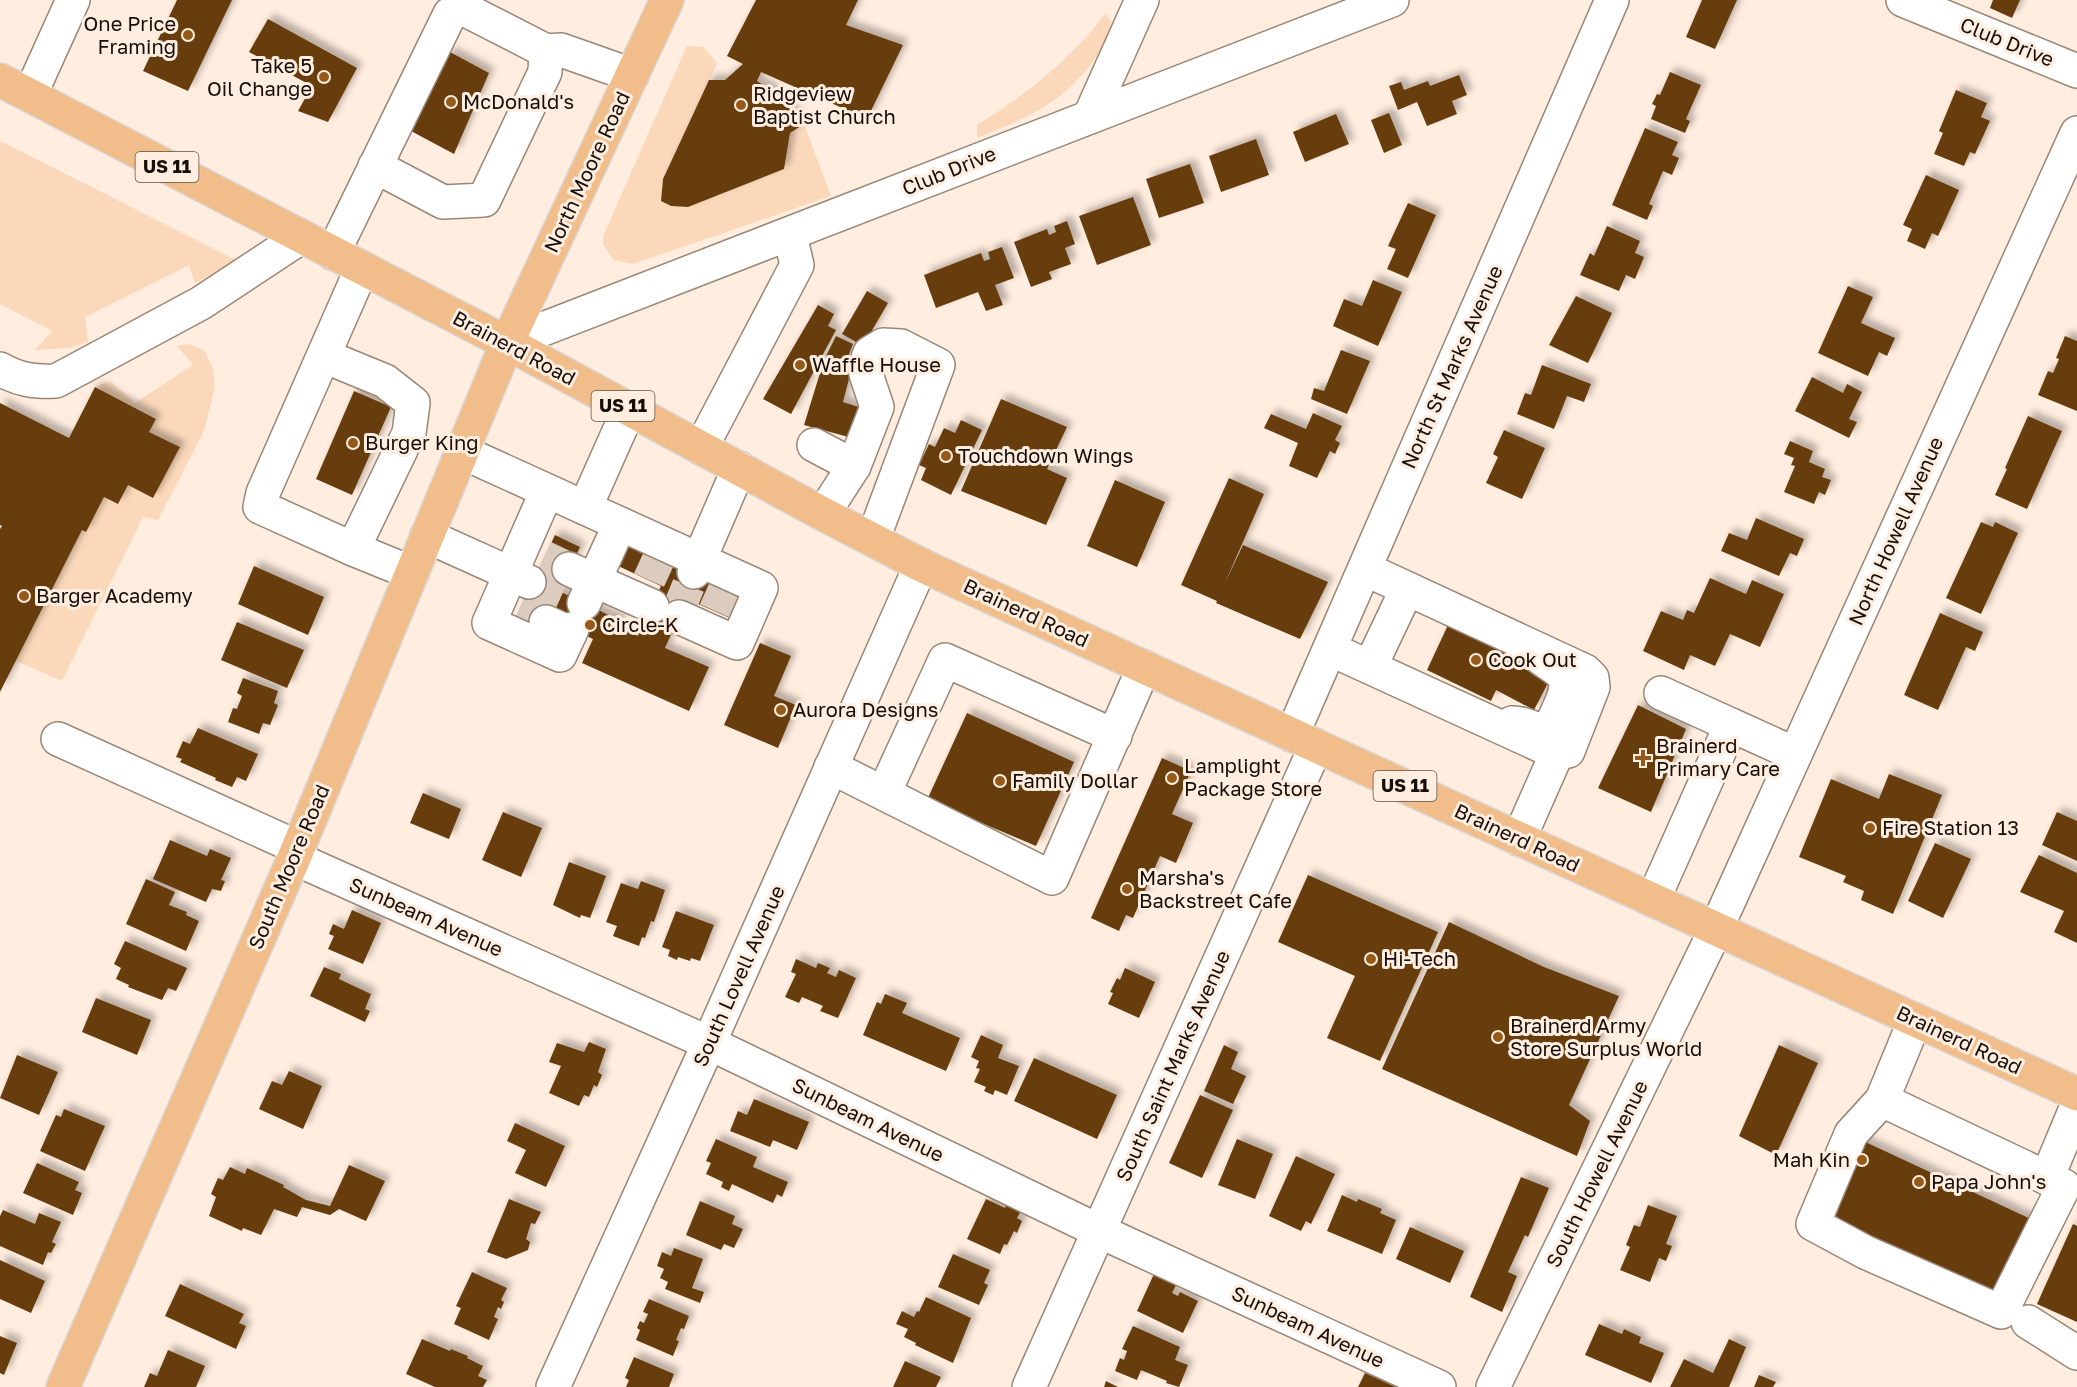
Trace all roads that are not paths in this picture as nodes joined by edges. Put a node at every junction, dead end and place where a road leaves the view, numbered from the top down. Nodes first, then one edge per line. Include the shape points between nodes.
1 (73, 0) edge
2 (667, 0) edge
3 (1142, 0) edge
4 (1392, 0) edge
5 (1612, 0) edge
6 (1903, 0) edge
7 (546, 51) junction
8 (2077, 71) edge
9 (632, 75) junction
10 (0, 80) edge
11 (30, 95) junction
12 (1090, 116) junction
13 (2077, 133) edge
14 (375, 166) junction
15 (790, 235) junction
16 (302, 237) junction
17 (347, 261) junction
18 (507, 344) junction
19 (324, 356) junction
20 (0, 369) edge
21 (629, 409) junction
22 (814, 445) dead end
23 (701, 448) junction
24 (462, 452) junction
25 (854, 466) junction
26 (739, 468) junction
27 (547, 491) junction
28 (585, 508) junction
29 (823, 514) junction
30 (620, 524) junction
31 (427, 536) junction
32 (873, 539) junction
33 (353, 549) junction
34 (921, 565) junction
35 (1365, 569) junction
36 (412, 573) junction
37 (1407, 589) junction
38 (682, 591) junction
39 (547, 592) junction
40 (1525, 644) junction
41 (1330, 649) junction
42 (1144, 667) junction
43 (1370, 667) junction
44 (1661, 693) dead end
45 (1498, 725) junction
46 (1731, 725) junction
47 (1115, 736) junction
48 (58, 739) dead end
49 (1304, 740) junction
50 (1557, 753) junction
51 (1795, 754) junction
52 (831, 767) junction
53 (884, 793) junction
54 (1519, 838) junction
55 (297, 853) junction
56 (1653, 900) junction
57 (1716, 929) junction
58 (1915, 1020) junction
59 (709, 1043) junction
60 (2077, 1094) edge
61 (1882, 1100) junction
62 (2077, 1106) edge
63 (2063, 1185) edge
64 (1099, 1231) junction
65 (2028, 1322) dead end
66 (2077, 1353) edge
67 (63, 1387) edge
68 (553, 1387) edge
69 (1029, 1387) edge
70 (1439, 1387) edge
71 (1493, 1387) edge

1 - 11 street
2 - 9 main road, North Moore Road
3 - 12 street
4 - 12 street, Club Drive
5 - 35 street, North St Marks Avenue
6 - 8 street, Club Drive
7 - 9 street via 561,50
7 - 14 street via 464,9 450,14
7 - 14 street via 545,72 484,200 443,202
9 - 18 main road, North Moore Road
10 - 11 main road, Brainerd Road / US 11
11 - 16 main road, Brainerd Road / US 11
12 - 15 street, Club Drive
13 - 51 street, North Howell Avenue
14 - 17 street
15 - 18 street, Club Drive
15 - 23 street via 797,265
16 - 17 main road, Brainerd Road / US 11
16 - 20 street via 201,303 56,381 32,382
17 - 18 main road, Brainerd Road / US 11
17 - 19 street
18 - 21 main road, Brainerd Road / US 11
18 - 24 main road, South Moore Road
19 - 33 street via 385,381 413,403 409,434
19 - 33 street via 260,507
21 - 23 main road, Brainerd Road / US 11
21 - 28 street
22 - 25 street
23 - 26 main road, Brainerd Road / US 11
24 - 27 street
24 - 31 main road, South Moore Road
25 - 29 street
25 - 32 street via 877,407 866,374 870,353 883,345 901,346 938,365
26 - 29 main road, Brainerd Road / US 11
26 - 38 street via 697,566
27 - 28 street
27 - 39 street
28 - 30 street
29 - 32 main road, Brainerd Road / US 11
30 - 38 street
30 - 39 street
31 - 36 main road, South Moore Road
31 - 39 street
32 - 34 main road, Brainerd Road / US 11
33 - 36 street
34 - 42 main road, Brainerd Road / US 11
34 - 52 street, South Lovell Avenue
35 - 37 street
35 - 41 street, North St Marks Avenue
36 - 55 main road, South Moore Road
37 - 40 street
37 - 43 street
38 - 39 street
40 - 45 street via 1563,675 1566,690 1546,731 1517,722
40 - 50 street via 1585,671 1592,678 1593,687 1568,751
41 - 43 street
41 - 49 street, North St Marks Avenue
42 - 47 street
42 - 49 main road, Brainerd Road / US 11
43 - 45 street
44 - 46 street
45 - 50 street
46 - 51 street
46 - 56 street
47 - 53 street via 945,660
47 - 53 street via 1052,878
48 - 55 street, Sunbeam Avenue
49 - 54 main road, Brainerd Road / US 11
49 - 64 street, South Saint Marks Avenue
50 - 54 street
51 - 57 street, North Howell Avenue
52 - 53 street
52 - 59 street, South Lovell Avenue
54 - 56 main road, Brainerd Road / US 11
55 - 59 street, Sunbeam Avenue
55 - 67 main road, South Moore Road
56 - 57 main road, Brainerd Road / US 11
57 - 58 main road, Brainerd Road / US 11
57 - 71 street, South Howell Avenue
58 - 60 main road, Brainerd Road / US 11
58 - 61 street
59 - 64 street, Sunbeam Avenue
59 - 68 street, South Lovell Avenue
61 - 63 street
61 - 63 street via 1851,1134 1813,1224 1865,1252 2001,1312
62 - 63 street
64 - 69 street, South Saint Marks Avenue
64 - 70 street, Sunbeam Avenue
65 - 66 street

